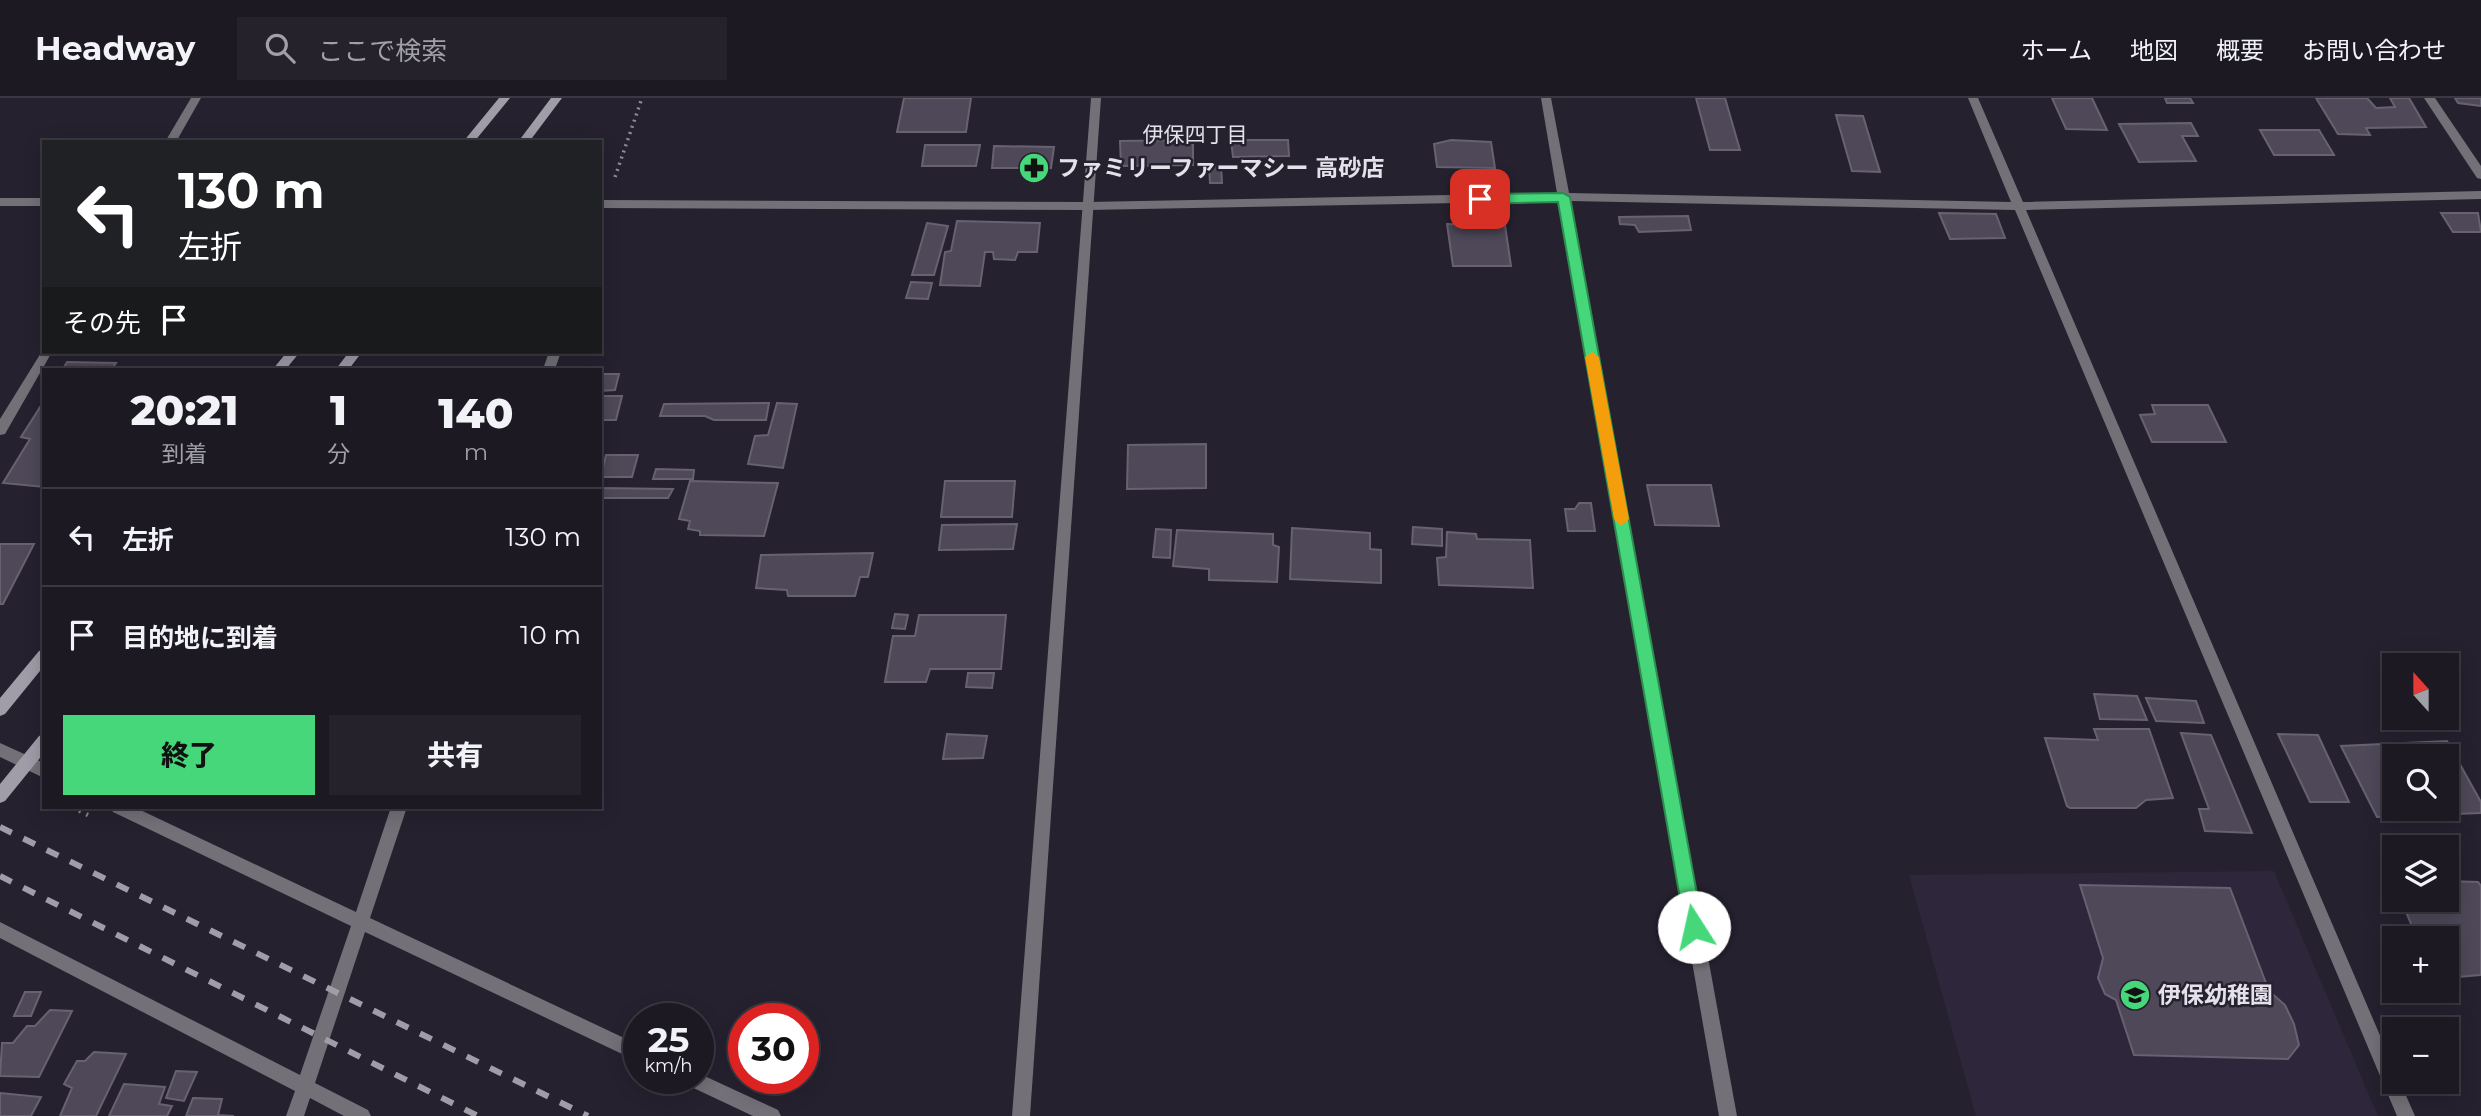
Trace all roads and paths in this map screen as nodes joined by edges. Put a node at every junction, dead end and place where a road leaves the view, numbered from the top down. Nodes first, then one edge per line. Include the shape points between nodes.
1 (196, 98) edge
2 (505, 98) edge
3 (557, 98) edge
4 (642, 98) edge
5 (1096, 98) edge
6 (1546, 98) edge
7 (1973, 98) edge
8 (2429, 98) edge
9 (171, 140) edge
10 (470, 140) edge
11 (525, 140) edge
12 (2481, 175) edge
13 (2481, 195) edge
14 (1563, 197) junction
15 (0, 202) edge
16 (42, 202) edge
17 (603, 204) edge
18 (1088, 206) junction
19 (2020, 206) junction
20 (45, 354) edge
21 (291, 354) edge
22 (354, 354) edge
23 (280, 368) edge
24 (343, 368) edge
25 (0, 430) edge
26 (42, 658) edge
27 (0, 709) edge
28 (42, 744) edge
29 (0, 750) edge
30 (27, 763) junction
31 (42, 770) edge
32 (0, 796) edge
33 (122, 809) edge
34 (398, 809) edge
35 (359, 922) junction
36 (0, 930) edge
37 (623, 1046) edge
38 (306, 1087) junction
39 (714, 1089) edge
40 (295, 1116) edge
41 (362, 1116) edge
42 (772, 1116) edge
43 (1021, 1116) edge
44 (1728, 1116) edge
45 (2406, 1116) edge

1 - 9 street
2 - 10 main road
3 - 11 main road
4 - 17 path
5 - 18 street
6 - 14 street
7 - 19 street
8 - 12 street
13 - 19 street
14 - 18 street
14 - 19 street
14 - 44 street
15 - 16 street
17 - 18 street
18 - 43 street
19 - 45 street
20 - 25 street
21 - 23 main road
22 - 24 main road
26 - 27 main road
28 - 30 main road
29 - 30 street
30 - 31 street
30 - 32 main road
33 - 35 street
34 - 35 street
35 - 37 street
35 - 38 street
36 - 38 street
38 - 40 street
38 - 41 street
39 - 42 street

